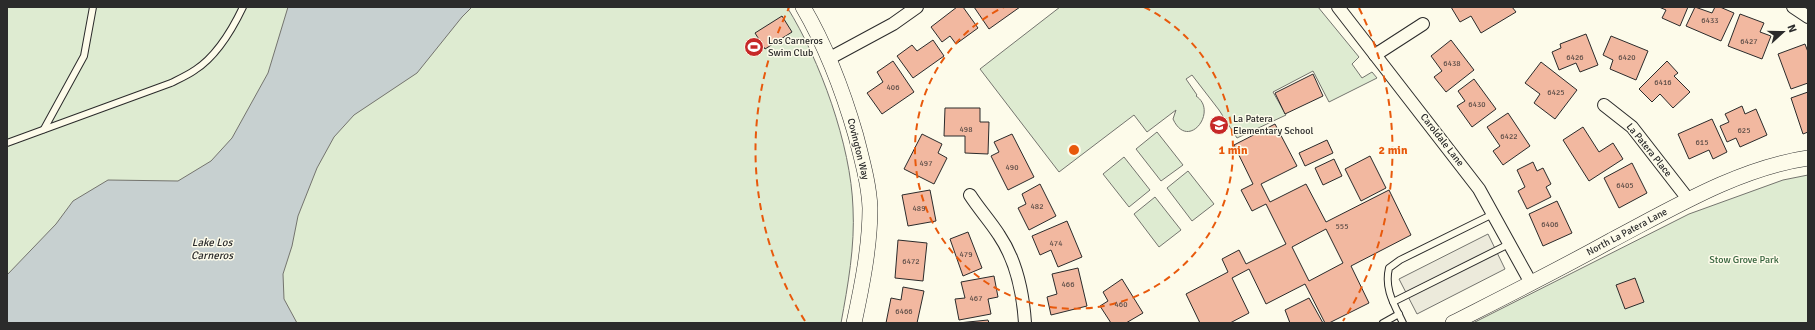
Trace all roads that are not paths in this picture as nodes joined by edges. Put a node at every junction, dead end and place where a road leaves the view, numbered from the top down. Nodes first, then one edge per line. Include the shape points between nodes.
1 (93, 7) edge
2 (243, 7) edge
3 (803, 7) edge
4 (917, 7) edge
5 (1338, 7) edge
6 (1793, 7) edge
7 (1808, 17) edge
8 (1423, 24) dead end
9 (1375, 55) junction
10 (830, 58) junction
11 (1604, 106) dead end
12 (44, 129) junction
13 (7, 143) edge
14 (1808, 158) edge
15 (970, 195) dead end
16 (1688, 199) junction
17 (1492, 214) junction
18 (1509, 244) junction
19 (1531, 283) junction
20 (1393, 302) junction
21 (1399, 314) junction
22 (854, 323) edge
23 (1026, 323) edge
24 (1383, 323) edge
25 (1403, 323) edge
26 (1453, 323) edge

1 - 12 lane via 84,56
2 - 12 lane via 218,50 196,70 171,83
3 - 10 street, Covington Way
4 - 10 street via 893,24
5 - 9 street, Caroldale Lane
6 - 7 street
8 - 9 street
9 - 17 street, Caroldale Lane via 1479,189
10 - 22 street, Covington Way via 844,96 865,170 870,208 866,262
11 - 16 street, La Patera Place via 1632,127
12 - 13 lane
14 - 16 street, North La Patera Lane via 1754,172
15 - 23 street via 1000,236 1011,258 1020,286
16 - 19 street, North La Patera Lane
17 - 18 street, Caroldale Lane
17 - 20 lane via 1389,268 1386,278
18 - 19 street, Caroldale Lane
18 - 20 lane
19 - 26 street, North La Patera Lane
20 - 21 lane
21 - 24 lane
21 - 25 lane

